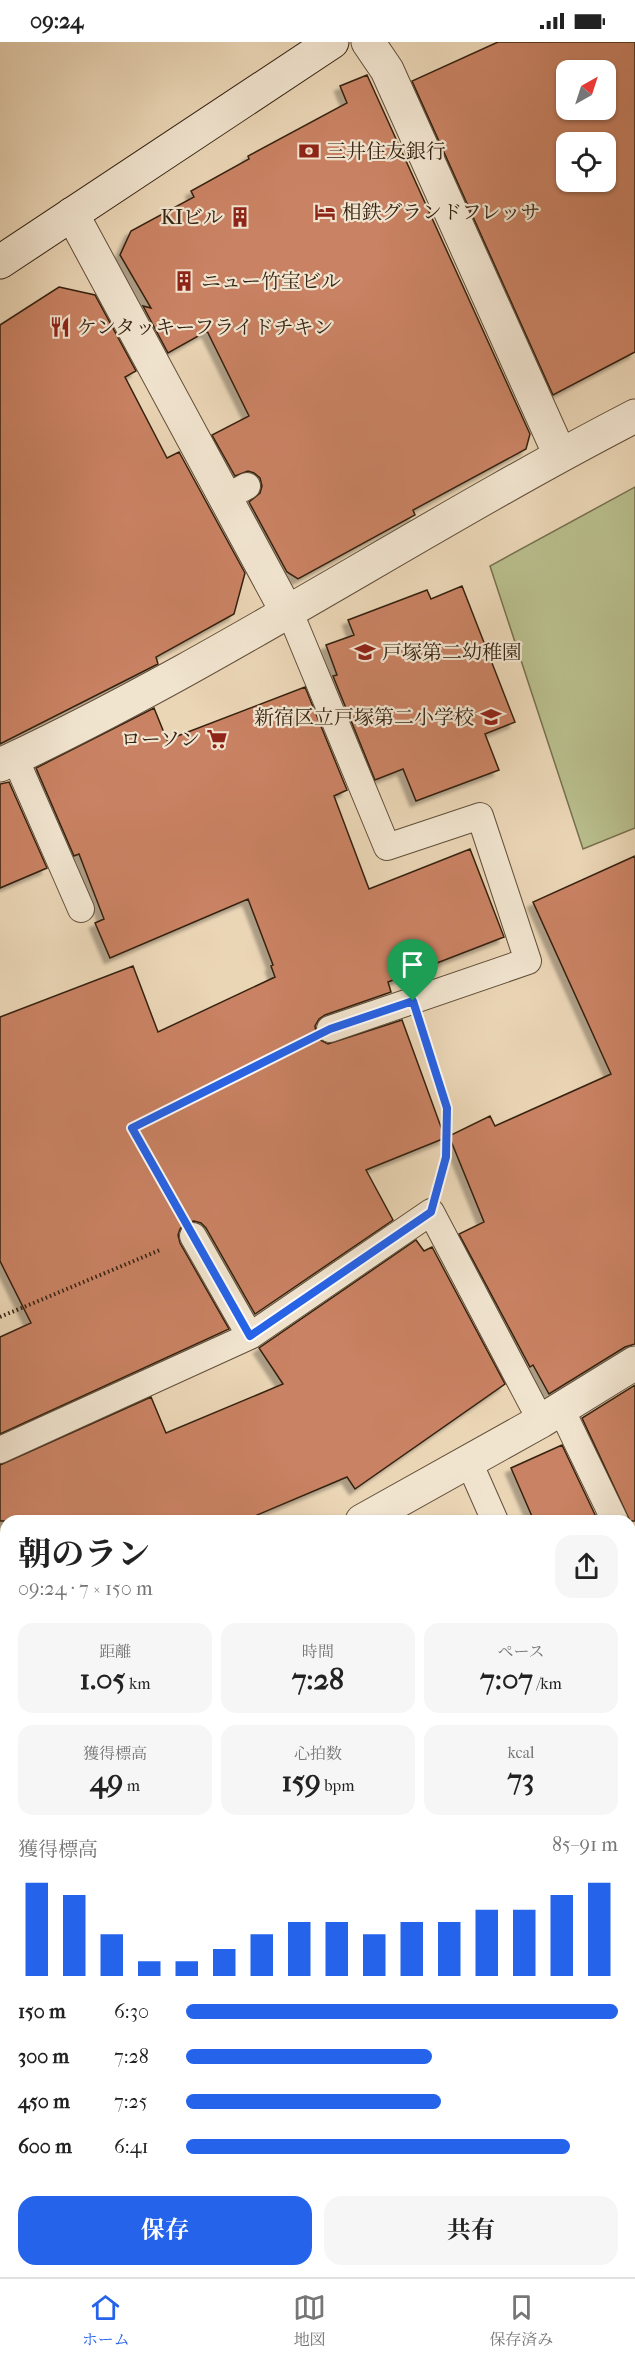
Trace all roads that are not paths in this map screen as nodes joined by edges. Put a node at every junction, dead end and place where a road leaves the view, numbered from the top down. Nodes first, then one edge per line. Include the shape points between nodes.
1 (332, 42) edge
2 (368, 42) edge
3 (72, 214) junction
4 (0, 262) edge
5 (635, 416) edge
6 (560, 455) junction
7 (287, 612) junction
8 (8, 761) edge
9 (81, 909) dead end
10 (330, 1029) road end
11 (193, 1236) road end
12 (250, 1336) junction
13 (635, 1363) edge
14 (551, 1415) junction
15 (0, 1450) edge
16 (470, 1462) junction
17 (373, 1515) edge
18 (492, 1515) edge
19 (611, 1515) edge

1 - 3 street
2 - 6 street via 387,70
3 - 4 street
3 - 7 street via 236,492
5 - 6 street
6 - 7 street
7 - 8 street via 186,670
7 - 10 lane via 387,847 480,816 528,961
8 - 9 lane
11 - 12 lane
12 - 14 lane via 431,1212
12 - 15 lane
13 - 14 street
14 - 16 street
14 - 19 lane
16 - 17 street
16 - 18 lane

